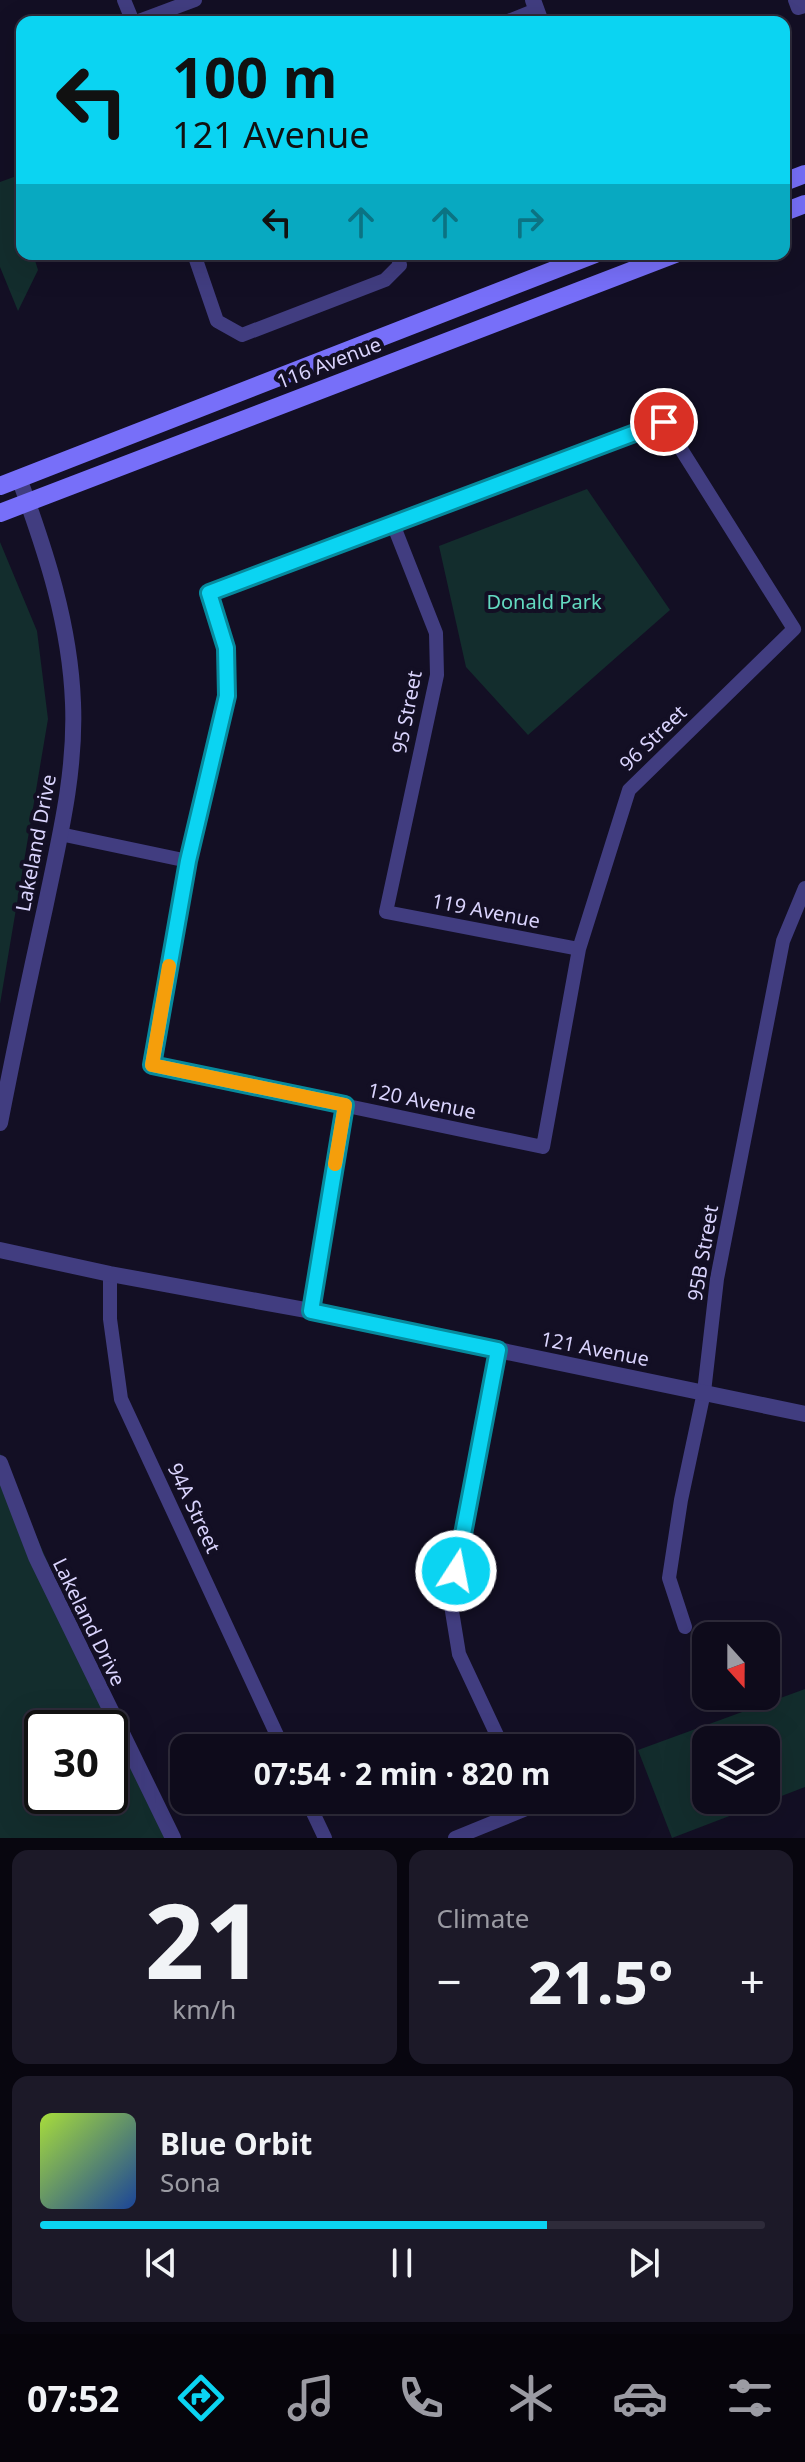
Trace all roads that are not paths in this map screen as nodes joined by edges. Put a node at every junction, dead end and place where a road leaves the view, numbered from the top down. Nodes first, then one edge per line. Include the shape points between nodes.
1 (195, 0) edge
2 (151, 16) edge
3 (196, 260) edge
4 (399, 260) edge
5 (580, 260) edge
6 (632, 262) edge
7 (19, 478) junction
8 (0, 486) edge
9 (28, 502) junction
10 (0, 513) edge
11 (393, 524) junction
12 (60, 834) junction
13 (188, 861) junction
14 (805, 888) edge
15 (386, 912) joint
16 (579, 949) junction
17 (345, 1105) junction
18 (0, 1123) edge
19 (543, 1147) joint
20 (0, 1250) edge
21 (110, 1274) junction
22 (311, 1311) junction
23 (498, 1350) junction
24 (704, 1392) junction
25 (805, 1414) edge
26 (0, 1463) edge
27 (685, 1627) dead end
28 (277, 1734) edge
29 (496, 1734) edge
30 (314, 1814) edge
31 (506, 1814) edge
32 (173, 1838) edge
33 (325, 1838) edge
34 (455, 1838) edge

1 - 2 street
3 - 4 street via 217,321 242,335 385,280
5 - 7 main road, 116 Avenue
6 - 9 main road, 116 Avenue
7 - 8 main road, 116 Avenue
7 - 9 street, Lakeland Drive
9 - 10 main road, 116 Avenue
9 - 12 street, Lakeland Drive via 57,590 71,668 73,738
11 - 13 street via 209,593 226,648 227,696
11 - 15 street, 95 Street via 436,633 437,675
11 - 16 street, 96 Street via 664,422 794,629 629,790
12 - 13 street
12 - 18 street, Lakeland Drive
13 - 17 street, 120 Avenue via 152,1065
14 - 24 street, 95B Street via 783,941 717,1279
15 - 16 street, 119 Avenue
16 - 19 street, 96 Street
17 - 19 street, 120 Avenue
17 - 22 street
20 - 21 street, 121 Avenue
21 - 22 street, 121 Avenue
21 - 28 street, 94A Street via 121,1399
22 - 23 street, 121 Avenue
23 - 24 street, 121 Avenue
23 - 29 street via 450,1599 459,1654
24 - 25 street, 121 Avenue
24 - 27 street, 95B Street via 669,1578
26 - 32 street, Lakeland Drive via 36,1557
30 - 33 street
31 - 34 street

